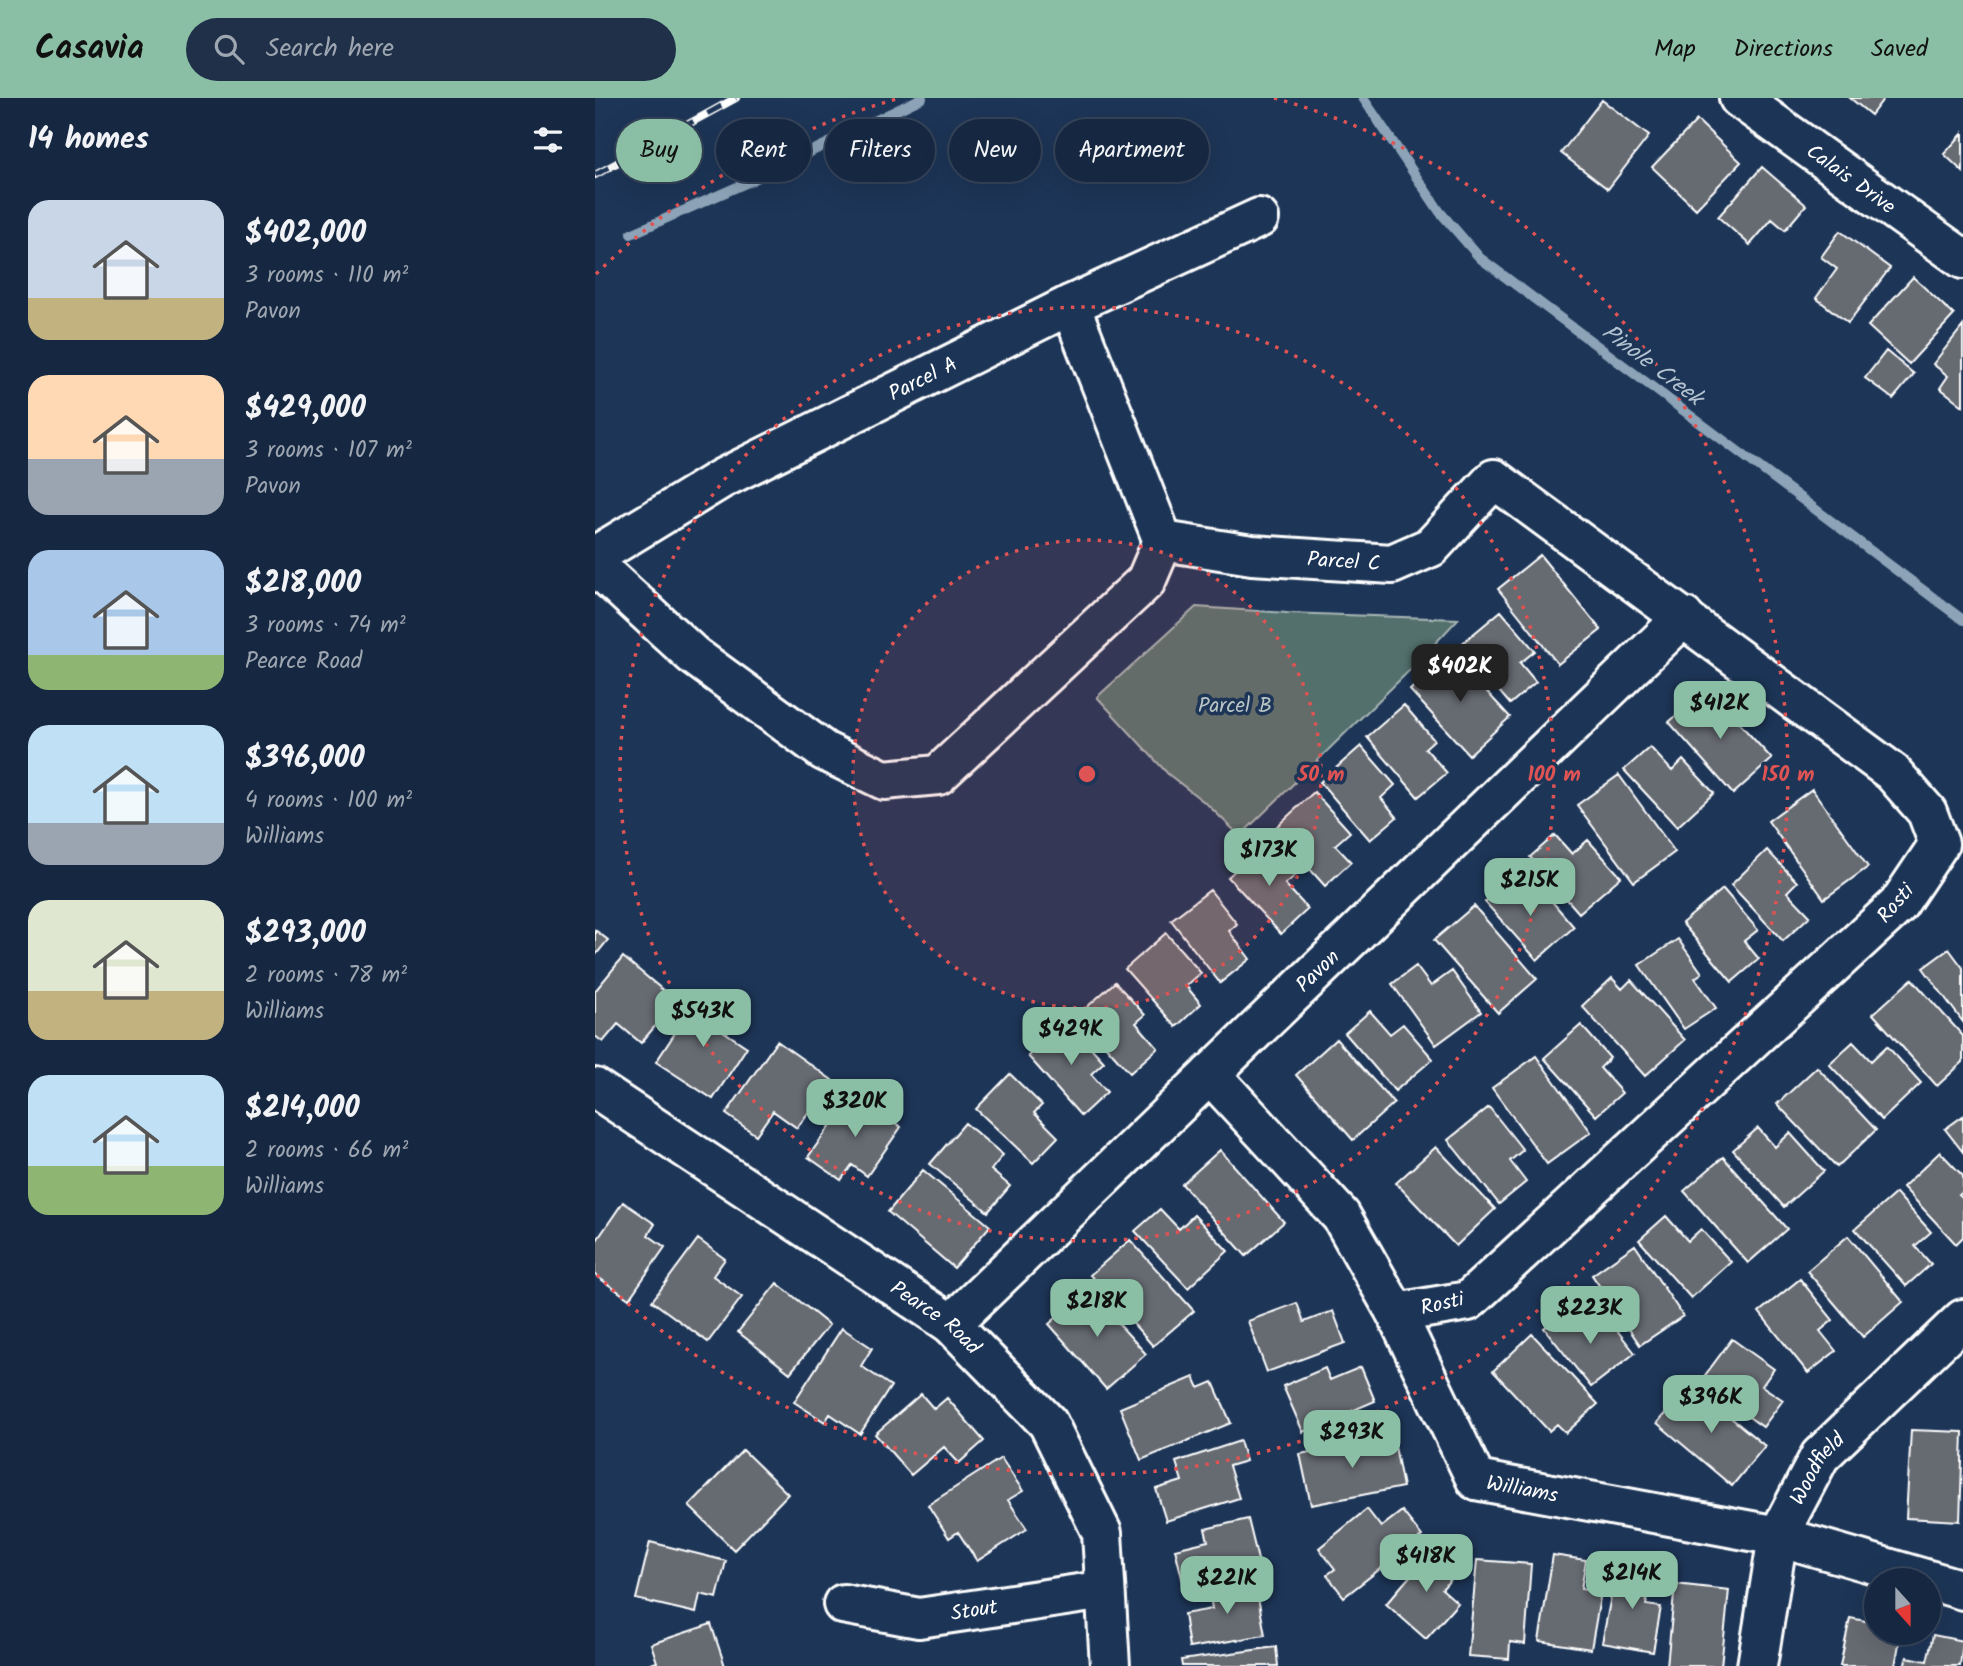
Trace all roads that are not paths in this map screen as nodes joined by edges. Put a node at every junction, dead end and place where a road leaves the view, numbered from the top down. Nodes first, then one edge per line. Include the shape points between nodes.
1 (1739, 98) edge
2 (1259, 218) dead end
3 (1963, 259) edge
4 (1070, 305) junction
5 (1494, 479) joint
6 (1163, 541) junction
7 (595, 556) edge
8 (595, 565) edge
9 (1684, 617) junction
10 (1210, 1074) junction
11 (595, 1088) edge
12 (1396, 1313) junction
13 (1963, 1319) edge
14 (951, 1324) junction
15 (1778, 1536) junction
16 (1963, 1590) edge
17 (1105, 1591) junction
18 (843, 1604) dead end
19 (1110, 1666) edge
20 (1757, 1666) edge

1 - 3 street, Calais Drive
2 - 4 street, Parcel A
4 - 6 street
4 - 7 street, Parcel A via 721,480
5 - 6 street, Parcel C via 1431,547 1392,564 1252,555
5 - 9 street, Rosti
6 - 8 street via 1146,581 938,775 884,780 824,751 693,655
9 - 10 street, Pavon
9 - 12 street, Rosti via 1892,772 1927,812 1940,844 1898,905 1468,1301
10 - 12 street, Williams via 1341,1216
10 - 14 street, Pavon
11 - 14 street, Pearce Road
12 - 15 street, Williams via 1476,1480
13 - 15 street, Woodfield via 1820,1456
14 - 17 street, Pearce Road via 1048,1423 1102,1533
15 - 16 street, Williams
15 - 20 street, Woodfield
17 - 18 street, Stout via 919,1618
17 - 19 street, Pearce Road

